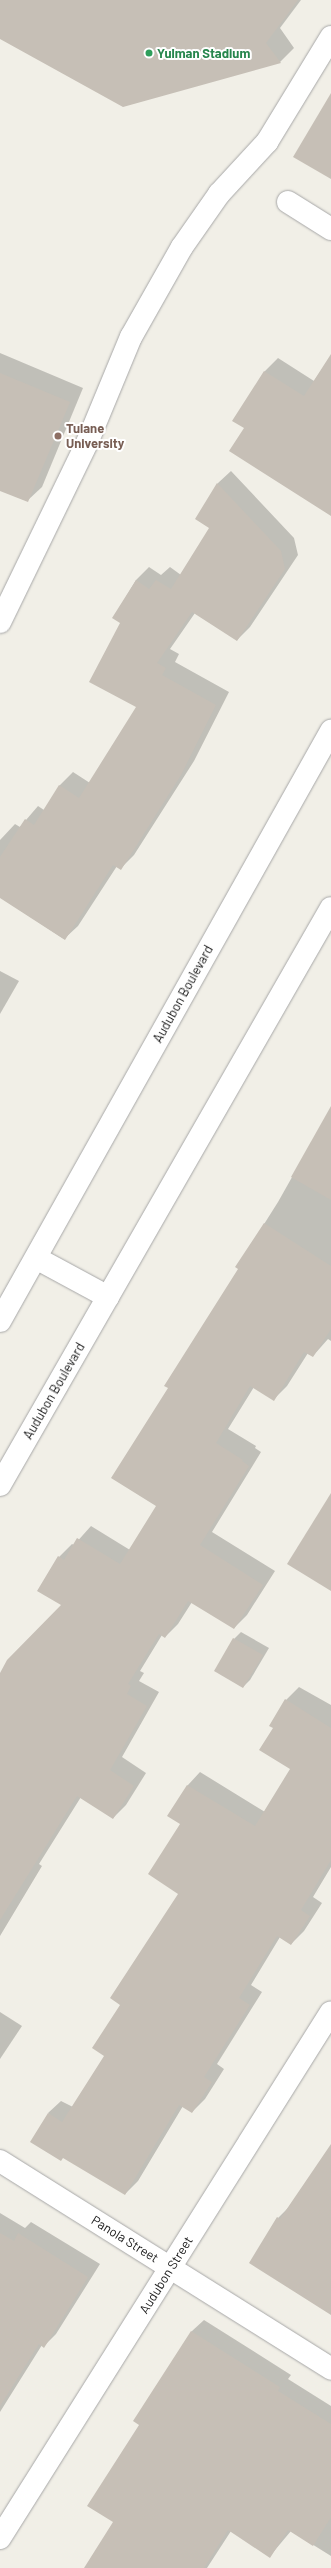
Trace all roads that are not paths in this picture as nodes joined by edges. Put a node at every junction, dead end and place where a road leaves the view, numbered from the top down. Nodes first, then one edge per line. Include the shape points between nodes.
1 (331, 37) edge
2 (288, 202) dead end
3 (331, 229) edge
4 (0, 622) edge
5 (331, 731) edge
6 (331, 908) edge
7 (36, 1258) junction
8 (108, 1297) junction
9 (0, 1321) edge
10 (0, 1485) edge
11 (331, 2012) edge
12 (0, 2161) edge
13 (172, 2267) junction
14 (331, 2369) edge
15 (0, 2538) edge

1 - 4 street via 267,142 219,194 182,247 135,330 87,443
2 - 3 street
5 - 7 street, Audubon Boulevard
6 - 8 street, Audubon Boulevard
7 - 8 street
7 - 9 street, Audubon Boulevard
8 - 10 street, Audubon Boulevard
11 - 13 street, Audubon Street
12 - 13 street, Panola Street
13 - 14 street, Panola Street
13 - 15 street, Audubon Street

